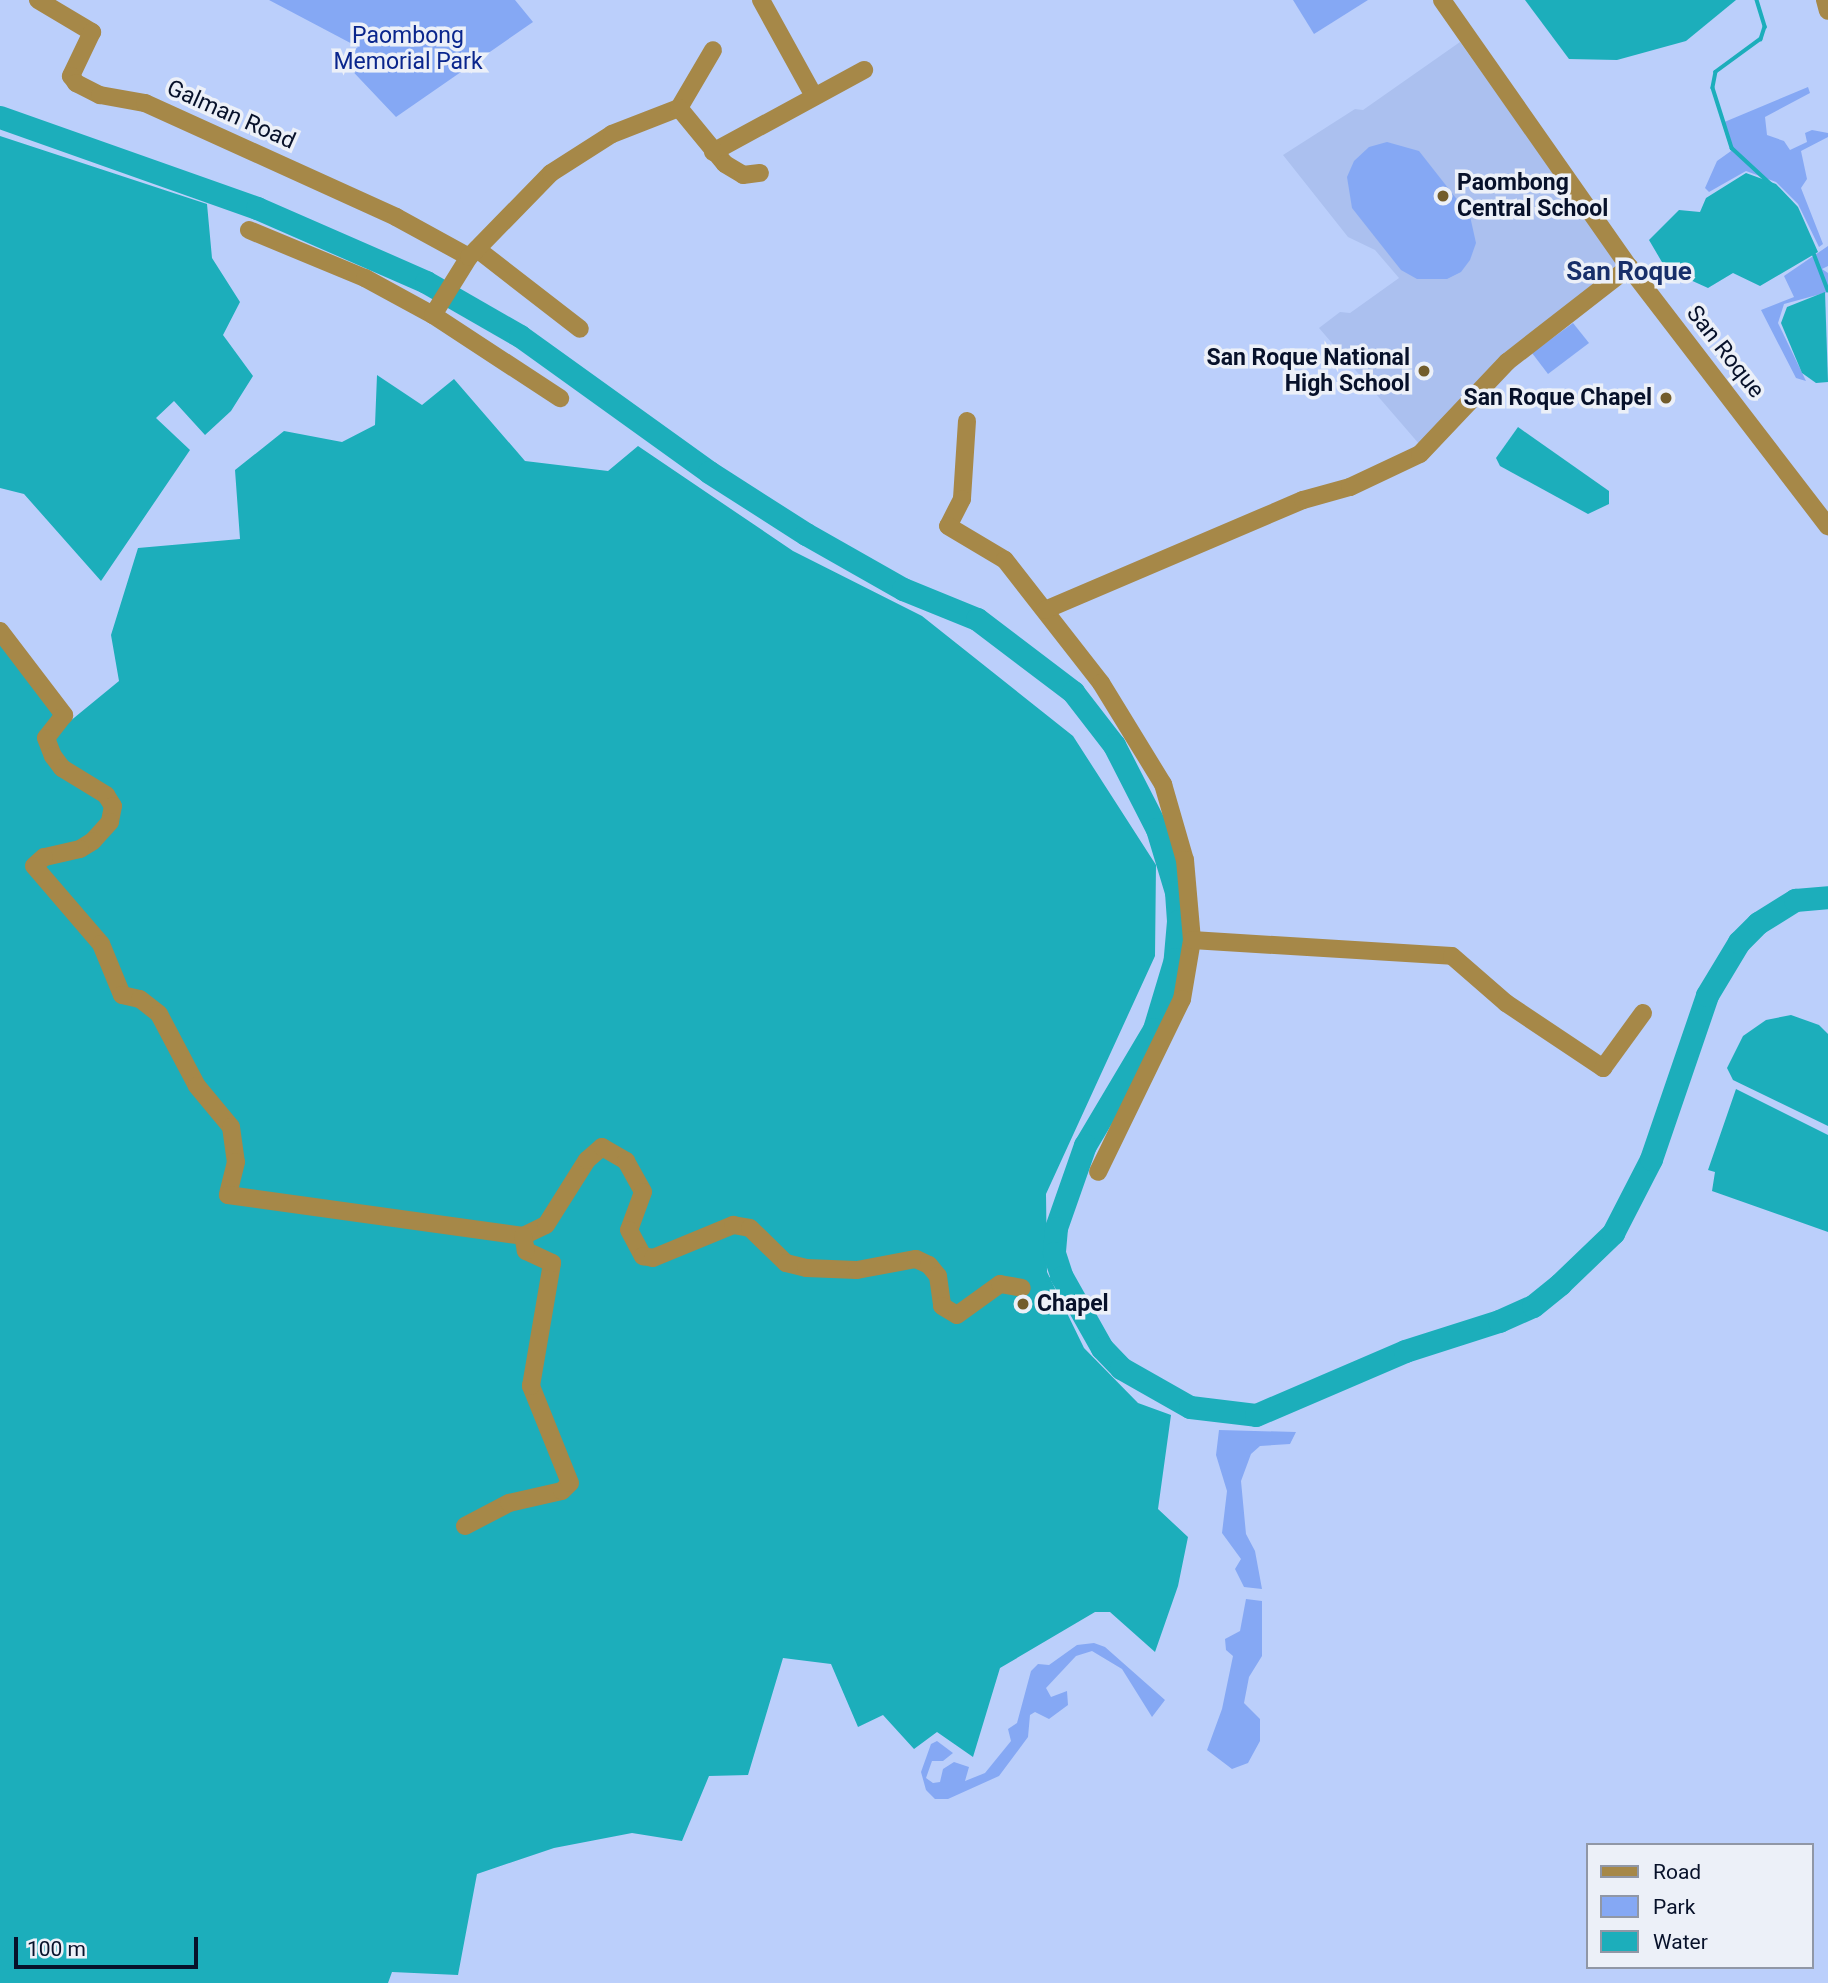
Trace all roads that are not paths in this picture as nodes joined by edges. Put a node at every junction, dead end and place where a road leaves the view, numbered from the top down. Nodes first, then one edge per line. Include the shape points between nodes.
1 (38, 0) edge
2 (761, 0) edge
3 (1442, 0) edge
4 (1825, 0) edge
5 (1828, 11) edge
6 (713, 50) dead end
7 (864, 70) dead end
8 (814, 96) junction
9 (679, 108) junction
10 (713, 152) junction
11 (760, 173) dead end
12 (249, 230) dead end
13 (473, 253) junction
14 (1629, 267) junction
15 (437, 309) junction
16 (580, 329) dead end
17 (561, 398) dead end
18 (967, 421) dead end
19 (1828, 526) edge
20 (1045, 610) junction
21 (0, 631) edge
22 (1192, 940) junction
23 (1643, 1013) dead end
24 (1098, 1172) dead end
25 (523, 1236) junction
26 (1022, 1288) dead end
27 (465, 1526) dead end

1 - 13 street, Galman Road via 92,32 71,76 76,83 100,94 145,103
2 - 8 street
3 - 14 street, San Roque
4 - 5 street
6 - 9 street
7 - 8 street
8 - 10 street
9 - 10 street
9 - 13 street via 601,139 551,173
10 - 11 street via 734,171
12 - 15 street
13 - 15 street
13 - 16 street
14 - 19 street, San Roque
14 - 20 street via 1507,362 1420,454 1350,487 1303,500
15 - 17 street
18 - 20 street via 962,499 948,526 1005,560
20 - 22 street via 1101,682 1163,784 1185,860
21 - 25 street via 64,715 46,738 53,756 62,768 106,795 113,806 110,822 93,841 80,849 44,857 34,866 101,944 122,995 140,999 159,1014 197,1086 231,1127 237,1148 228,1195
22 - 23 street via 1452,956 1506,1003 1603,1068
22 - 24 street via 1175,1020
25 - 26 street via 546,1225 587,1160 602,1147 626,1161 643,1192 629,1230 643,1256 653,1258 733,1225 750,1228 786,1263 806,1268 858,1270 916,1259 938,1276 942,1306 957,1315 1000,1284
25 - 27 street via 539,1258 552,1263 531,1387 569,1485 509,1503

